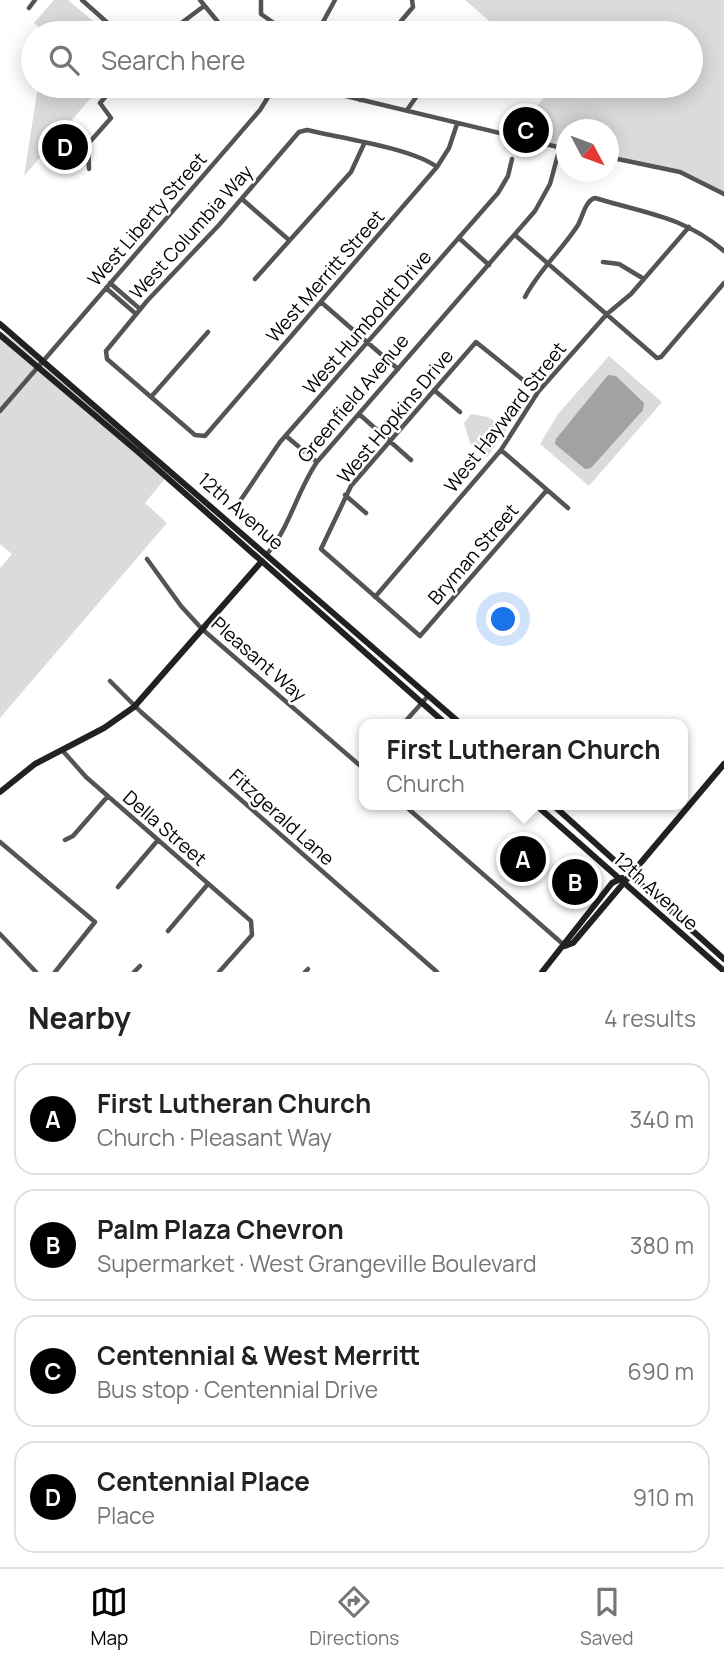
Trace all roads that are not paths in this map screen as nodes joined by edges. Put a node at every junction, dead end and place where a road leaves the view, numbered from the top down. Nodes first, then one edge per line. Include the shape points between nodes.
1 (35, 0) edge
2 (82, 0) edge
3 (200, 0) edge
4 (261, 0) edge
5 (335, 0) edge
6 (413, 1) edge
7 (204, 6) junction
8 (29, 8) dead end
9 (106, 21) edge
10 (184, 21) edge
11 (217, 21) edge
12 (273, 21) edge
13 (324, 21) edge
14 (399, 21) edge
15 (104, 98) edge
16 (268, 98) edge
17 (352, 98) edge
18 (416, 98) edge
19 (360, 100) joint
20 (407, 110) junction
21 (457, 124) junction
22 (364, 144) junction
23 (556, 146) edge
24 (512, 159) dead end
25 (619, 159) edge
26 (556, 166) edge
27 (437, 167) junction
28 (89, 169) dead end
29 (724, 194) edge
30 (242, 199) junction
31 (689, 226) junction
32 (515, 235) junction
33 (459, 238) junction
34 (289, 240) junction
35 (724, 251) edge
36 (547, 262) junction
37 (604, 262) dead end
38 (489, 265) junction
39 (255, 279) dead end
40 (644, 279) junction
41 (724, 283) edge
42 (108, 286) junction
43 (525, 297) dead end
44 (321, 302) junction
45 (138, 311) junction
46 (607, 314) junction
47 (0, 324) edge
48 (208, 332) dead end
49 (0, 335) edge
50 (368, 342) junction
51 (44, 362) junction
52 (38, 368) junction
53 (398, 369) junction
54 (434, 390) junction
55 (538, 392) junction
56 (151, 397) junction
57 (0, 411) edge
58 (460, 412) dead end
59 (359, 414) junction
60 (286, 436) junction
61 (390, 441) junction
62 (501, 450) junction
63 (411, 460) dead end
64 (317, 462) junction
65 (547, 490) junction
66 (345, 495) junction
67 (240, 501) dead end
68 (568, 508) dead end
69 (366, 513) dead end
70 (267, 554) junction
71 (147, 559) dead end
72 (260, 562) junction
73 (375, 597) junction
74 (202, 629) junction
75 (110, 681) dead end
76 (428, 696) junction
77 (422, 703) junction
78 (136, 706) junction
79 (408, 719) edge
80 (440, 719) edge
81 (455, 719) edge
82 (61, 749) junction
83 (724, 764) edge
84 (359, 765) edge
85 (0, 792) edge
86 (108, 796) junction
87 (688, 806) edge
88 (410, 810) edge
89 (542, 810) edge
90 (559, 810) edge
91 (685, 810) edge
92 (65, 840) dead end
93 (158, 840) junction
94 (0, 842) edge
95 (630, 874) junction
96 (621, 881) junction
97 (208, 884) junction
98 (118, 887) dead end
99 (168, 930) dead end
100 (0, 934) edge
101 (565, 946) junction
102 (724, 959) edge
103 (140, 966) dead end
104 (724, 971) edge
105 (36, 972) edge
106 (55, 972) edge
107 (134, 972) edge
108 (219, 972) edge
109 (437, 972) edge
110 (542, 972) edge

1 - 8 street
2 - 9 street
3 - 7 street
4 - 12 street via 259,10
5 - 13 street
6 - 14 street
7 - 10 street
7 - 11 street
15 - 28 street via 100,103 111,118 89,145
16 - 42 street, West Liberty Street
17 - 19 street
18 - 20 street
19 - 20 street
20 - 21 street
21 - 23 street
21 - 27 street, West Merritt Street
22 - 27 street
22 - 30 street, West Columbia Way via 302,131
22 - 34 street via 351,172
24 - 33 street, West Humboldt Drive via 505,184
25 - 29 street via 680,172
26 - 32 street, Greenfield Avenue via 544,196
27 - 44 street, West Merritt Street
30 - 34 street
30 - 45 street, West Columbia Way
31 - 35 street
31 - 36 street via 645,210 591,199 577,226
31 - 40 street, West Hayward Street
32 - 36 street
32 - 38 street, Greenfield Avenue
33 - 38 street
33 - 50 street, West Humboldt Drive
34 - 39 street
36 - 43 street
36 - 46 street
37 - 40 street via 619,264
38 - 53 street, Greenfield Avenue
40 - 46 street, West Hayward Street
41 - 46 street via 661,357
42 - 45 street
42 - 51 street, West Liberty Street
44 - 50 street
44 - 56 street, West Merritt Street via 201,437
45 - 56 street, West Columbia Way via 105,356
46 - 55 street, West Hayward Street
47 - 51 main road, 12th Avenue
48 - 56 street
49 - 52 main road, 12th Avenue
50 - 53 street
50 - 60 street, West Humboldt Drive
51 - 52 street, West Liberty Street
51 - 70 main road, 12th Avenue
52 - 57 street, West Liberty Street
52 - 72 main road, 12th Avenue
53 - 59 street, Greenfield Avenue
54 - 55 street, West Hopkins Drive via 476,342
54 - 58 street
54 - 61 street, West Hopkins Drive
55 - 62 street, West Hayward Street
59 - 61 street
59 - 64 street, Greenfield Avenue
60 - 64 street
60 - 67 street, West Humboldt Drive
61 - 63 street
61 - 66 street, West Hopkins Drive
62 - 65 street
62 - 73 street, West Hayward Street
64 - 70 street, Greenfield Avenue via 283,533
65 - 68 street
65 - 73 street, Bryman Street via 420,636
66 - 69 street
66 - 73 street, West Hopkins Drive via 321,549
70 - 72 main road, Greenfield Avenue
70 - 76 main road, 12th Avenue
71 - 74 street, Pleasant Way
72 - 74 main road, Greenfield Avenue
72 - 77 main road, 12th Avenue
74 - 78 main road, Greenfield Avenue
74 - 84 street, Pleasant Way
75 - 78 street, Fitzgerald Lane
76 - 77 street
76 - 81 main road, 12th Avenue
77 - 79 street
77 - 80 main road, 12th Avenue
78 - 82 main road, Greenfield Avenue
78 - 109 street, Fitzgerald Lane
82 - 85 main road, Greenfield Avenue
82 - 86 street, Della Street
83 - 87 main road
86 - 92 street
86 - 93 street, Della Street
88 - 101 street
89 - 96 main road, 12th Avenue
90 - 95 main road, 12th Avenue
91 - 95 main road
93 - 97 street, Della Street
93 - 98 street
94 - 106 street via 95,922
95 - 96 main road
95 - 102 main road, 12th Avenue
96 - 101 main road via 612,883
96 - 104 main road, 12th Avenue
97 - 99 street
97 - 108 street, Della Street via 253,925 252,934
100 - 105 street
101 - 110 main road
103 - 107 street

